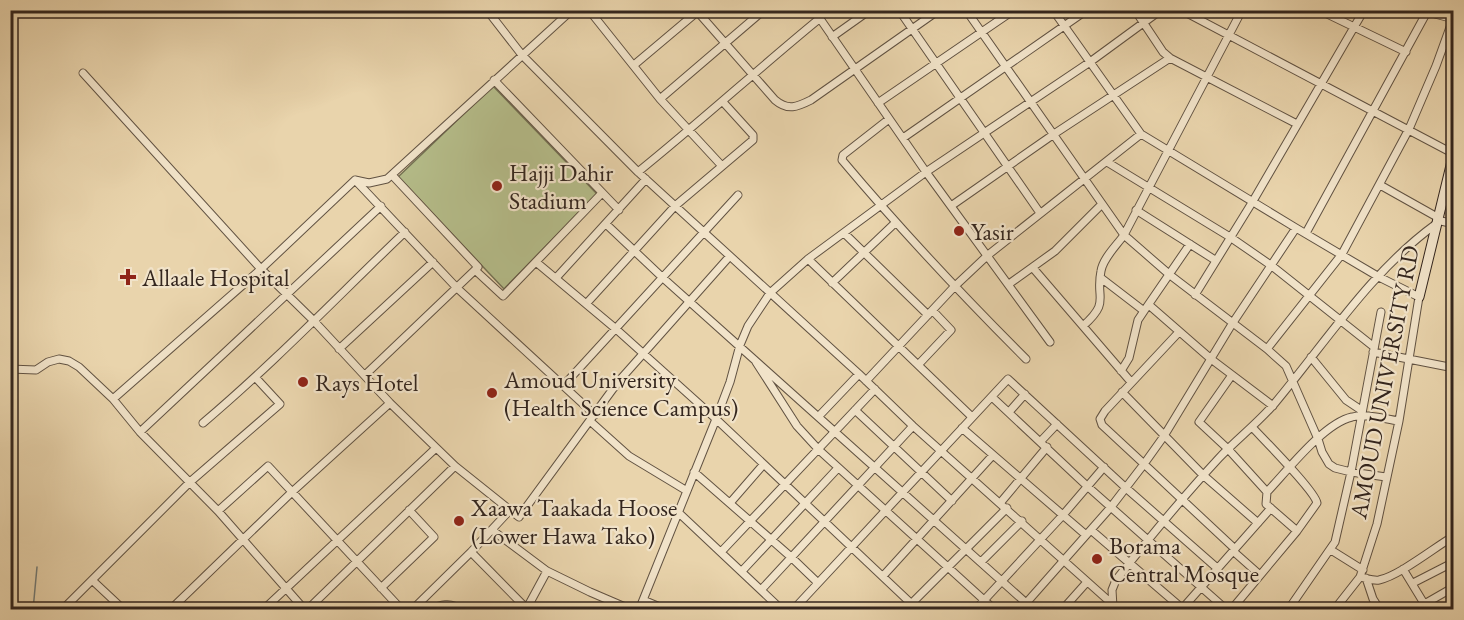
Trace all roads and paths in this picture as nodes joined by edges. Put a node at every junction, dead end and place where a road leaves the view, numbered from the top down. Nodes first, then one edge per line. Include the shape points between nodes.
1 (487, 10) edge
2 (572, 10) edge
3 (589, 10) edge
4 (764, 10) edge
5 (814, 10) edge
6 (870, 10) edge
7 (899, 10) edge
8 (939, 10) edge
9 (966, 10) edge
10 (1014, 10) edge
11 (1053, 10) edge
12 (1088, 10) edge
13 (1135, 10) edge
14 (1161, 10) edge
15 (1181, 10) edge
16 (1242, 10) edge
17 (1319, 10) edge
18 (1364, 10) edge
19 (1425, 11) edge
20 (700, 12) edge
21 (819, 19) junction
22 (1453, 19) edge
23 (1144, 23) junction
24 (1064, 26) junction
25 (1355, 27) junction
26 (912, 29) junction
27 (981, 32) junction
28 (1229, 36) junction
29 (832, 37) junction
30 (725, 44) junction
31 (1406, 52) junction
32 (522, 55) junction
33 (1170, 58) junction
34 (1090, 62) junction
35 (936, 63) junction
36 (634, 65) junction
37 (1006, 67) junction
38 (854, 70) junction
39 (83, 73) dead end
40 (753, 74) junction
41 (1207, 76) junction
42 (494, 80) junction
43 (1320, 84) junction
44 (1113, 96) junction
45 (660, 99) junction
46 (960, 99) junction
47 (723, 102) junction
48 (1031, 102) junction
49 (878, 103) junction
50 (1373, 111) junction
51 (889, 119) junction
52 (1296, 124) junction
53 (1409, 129) junction
54 (689, 130) junction
55 (984, 133) junction
56 (1054, 134) junction
57 (1141, 134) junction
58 (903, 138) junction
59 (1168, 149) junction
60 (1454, 154) edge
61 (1107, 162) junction
62 (722, 166) junction
63 (1007, 166) junction
64 (638, 172) junction
65 (926, 172) junction
66 (392, 175) junction
67 (1084, 179) junction
68 (355, 180) junction
69 (646, 180) junction
70 (1380, 185) junction
71 (1148, 188) junction
72 (603, 193) junction
73 (738, 195) dead end
74 (1252, 201) junction
75 (1101, 205) junction
76 (381, 206) junction
77 (675, 206) junction
78 (881, 206) junction
79 (951, 206) junction
80 (619, 210) junction
81 (1136, 210) junction
82 (1040, 213) junction
83 (1437, 220) junction
84 (895, 223) junction
85 (606, 224) junction
86 (1454, 224) edge
87 (1296, 228) junction
88 (405, 232) junction
89 (703, 233) junction
90 (844, 233) junction
91 (1306, 233) junction
92 (1124, 235) junction
93 (1230, 237) junction
94 (1190, 244) junction
95 (634, 251) junction
96 (864, 253) junction
97 (1342, 254) junction
98 (988, 255) junction
99 (729, 257) junction
100 (808, 260) junction
101 (1215, 260) junction
102 (433, 262) junction
103 (536, 262) junction
104 (1272, 266) junction
105 (1033, 268) junction
106 (261, 269) junction
107 (476, 270) junction
108 (1170, 275) junction
109 (1379, 277) junction
110 (556, 278) junction
111 (663, 278) junction
112 (1101, 278) junction
113 (832, 283) junction
114 (1009, 285) junction
115 (954, 287) junction
116 (457, 288) junction
117 (770, 293) junction
118 (287, 295) junction
119 (1194, 295) junction
120 (1311, 296) junction
121 (1419, 297) junction
122 (691, 301) junction
123 (586, 304) junction
124 (1147, 308) junction
125 (1381, 312) dead end
126 (930, 313) junction
127 (313, 320) junction
128 (1341, 321) junction
129 (1232, 324) junction
130 (1083, 326) junction
131 (616, 329) junction
132 (1179, 332) junction
133 (1050, 342) dead end
134 (740, 345) junction
135 (898, 346) junction
136 (339, 349) junction
137 (1267, 349) junction
138 (1374, 349) junction
139 (643, 353) junction
140 (751, 355) junction
141 (1311, 357) junction
142 (1026, 359) dead end
143 (1211, 359) junction
144 (1409, 360) junction
145 (918, 365) junction
146 (1454, 368) edge
147 (10, 369) edge
148 (1121, 371) junction
149 (859, 374) junction
150 (365, 375) junction
151 (1232, 375) junction
152 (256, 378) junction
153 (866, 381) junction
154 (1293, 381) junction
155 (1131, 382) junction
156 (563, 386) junction
157 (875, 389) junction
158 (1122, 392) junction
159 (1025, 394) junction
160 (992, 397) junction
161 (113, 399) junction
162 (390, 403) junction
163 (1273, 405) junction
164 (855, 410) junction
165 (1009, 412) junction
166 (1361, 413) junction
167 (819, 416) junction
168 (972, 417) junction
169 (593, 418) junction
170 (716, 419) junction
171 (1399, 421) junction
172 (203, 423) dead end
173 (1057, 424) junction
174 (913, 426) junction
175 (1252, 427) junction
176 (962, 428) junction
177 (836, 431) junction
178 (140, 432) junction
179 (1164, 436) junction
180 (1318, 439) junction
181 (1044, 444) junction
182 (894, 446) junction
183 (436, 448) junction
184 (1228, 449) junction
185 (819, 450) junction
186 (940, 451) junction
187 (993, 455) junction
188 (1143, 464) junction
189 (764, 465) junction
190 (455, 466) junction
191 (1104, 466) junction
192 (875, 467) junction
193 (838, 468) junction
194 (1289, 469) junction
195 (694, 472) junction
196 (921, 472) junction
197 (1351, 472) junction
198 (1203, 475) junction
199 (1386, 477) junction
200 (972, 479) junction
201 (1020, 479) junction
202 (190, 482) junction
203 (784, 484) junction
204 (858, 485) junction
205 (1087, 486) junction
206 (1126, 488) junction
207 (687, 491) junction
208 (292, 492) junction
209 (903, 492) junction
210 (1268, 492) junction
211 (1182, 498) junction
212 (952, 501) junction
213 (730, 503) junction
214 (804, 503) junction
215 (1004, 505) junction
216 (1111, 507) junction
217 (1271, 508) junction
218 (409, 510) junction
219 (510, 510) junction
220 (218, 511) junction
221 (885, 511) junction
222 (679, 513) junction
223 (1063, 515) junction
224 (935, 520) junction
225 (750, 521) junction
226 (824, 521) junction
227 (1022, 521) junction
228 (1164, 522) junction
229 (1258, 523) junction
230 (492, 530) junction
231 (1297, 531) junction
232 (1089, 532) junction
233 (1454, 536) edge
234 (243, 539) junction
235 (771, 539) junction
236 (1040, 539) junction
237 (917, 540) junction
238 (1148, 540) junction
239 (336, 541) junction
240 (851, 547) junction
241 (966, 548) junction
242 (1234, 550) junction
243 (1331, 550) junction
244 (471, 552) junction
245 (721, 552) junction
246 (791, 557) junction
247 (356, 561) junction
248 (1064, 561) junction
249 (981, 562) junction
250 (1454, 562) edge
251 (1130, 563) junction
252 (947, 567) junction
253 (1217, 568) junction
254 (1403, 569) junction
255 (548, 571) junction
256 (742, 571) junction
257 (1260, 575) junction
258 (1363, 575) junction
259 (883, 576) junction
260 (92, 580) junction
261 (1001, 580) junction
262 (1088, 582) junction
263 (818, 583) junction
264 (1413, 583) junction
265 (1202, 586) junction
266 (1454, 587) edge
267 (285, 588) junction
268 (381, 588) junction
269 (761, 590) junction
270 (984, 599) junction
271 (643, 600) junction
272 (1026, 602) junction
273 (1424, 602) junction
274 (912, 603) junction
275 (527, 608) edge
276 (1115, 608) edge
277 (62, 609) edge
278 (124, 609) edge
279 (170, 609) edge
280 (263, 609) edge
281 (306, 609) edge
282 (402, 609) edge
283 (412, 609) edge
284 (428, 609) edge
285 (461, 609) edge
286 (632, 609) edge
287 (639, 609) edge
288 (668, 609) edge
289 (782, 609) edge
290 (794, 609) edge
291 (918, 609) edge
292 (975, 609) edge
293 (995, 609) edge
294 (1020, 609) edge
295 (1034, 609) edge
296 (1062, 609) edge
297 (1183, 609) edge
298 (1229, 609) edge
299 (1288, 609) edge
300 (1334, 609) edge
301 (1380, 609) edge
302 (1414, 609) edge
303 (1428, 609) edge

1 - 32 street
2 - 32 street
3 - 36 street
4 - 30 street
5 - 21 street
6 - 29 street
7 - 26 street
8 - 26 street
9 - 27 street
10 - 27 street
11 - 24 street
12 - 24 street
13 - 23 street
14 - 23 street
15 - 28 street
16 - 28 street
17 - 25 street
18 - 25 street
19 - 22 street
19 - 31 street
20 - 30 street
20 - 36 street
21 - 29 street
21 - 40 street
22 - 53 street
23 - 33 street
23 - 34 street
24 - 34 street
24 - 37 street
25 - 31 street
25 - 43 street
26 - 35 street
26 - 38 street
27 - 35 street
27 - 37 street
28 - 41 street
28 - 43 street
29 - 38 street
30 - 40 street
30 - 45 street
31 - 50 street
32 - 42 street
32 - 64 street
33 - 41 street
33 - 44 street
34 - 44 street
34 - 48 street
35 - 46 street
35 - 49 street
36 - 45 street
37 - 46 street
37 - 48 street
38 - 40 street via 811,100 789,108 775,100
38 - 49 street
39 - 106 street
40 - 47 street
41 - 52 street
41 - 59 street
42 - 66 street
42 - 72 street
43 - 50 street
43 - 52 street
44 - 56 street
44 - 57 street
45 - 54 street
46 - 55 street
46 - 58 street
47 - 54 street
47 - 62 street via 754,136
48 - 55 street
48 - 56 street
49 - 51 street
50 - 53 street
50 - 91 street
51 - 58 street
51 - 78 street via 842,157
52 - 74 street
53 - 60 street
53 - 70 street
54 - 62 street
54 - 64 street
55 - 63 street
55 - 65 street
56 - 63 street
56 - 67 street
57 - 59 street
57 - 61 street
58 - 65 street
59 - 71 street
59 - 74 street
60 - 83 street, AMOUD UNIVERSITY RD
61 - 67 street
61 - 71 street
62 - 77 street
63 - 79 street
63 - 82 street
64 - 69 street
65 - 78 street
65 - 79 street
66 - 68 street via 378,182
66 - 107 street via 478,267
67 - 75 street
67 - 82 street
68 - 76 street
68 - 106 street
69 - 77 street
69 - 80 street
70 - 83 street
70 - 97 street
71 - 81 street
71 - 93 street
72 - 80 street
72 - 103 street
73 - 89 street
74 - 87 street
74 - 93 street
75 - 92 street
75 - 105 street
76 - 88 street
76 - 118 street
77 - 89 street
77 - 95 street
78 - 84 street
78 - 90 street
79 - 98 street
80 - 85 street
81 - 92 street
81 - 94 street
82 - 98 street
83 - 86 street
83 - 109 street
83 - 121 street, AMOUD UNIVERSITY RD
84 - 96 street
84 - 115 street
85 - 95 street
85 - 110 street
87 - 91 street
87 - 104 street
88 - 102 street
88 - 127 street
89 - 99 street
89 - 111 street
90 - 96 street
90 - 100 street
91 - 97 street
92 - 108 street
92 - 112 street via 1102,266
93 - 101 street
93 - 104 street
94 - 101 street
94 - 108 street
95 - 111 street
95 - 123 street
96 - 113 street
96 - 126 street
97 - 109 street
97 - 120 street
98 - 114 street
98 - 115 street
99 - 117 street
99 - 122 street
100 - 113 street
100 - 117 street
101 - 119 street
102 - 116 street
102 - 136 street
103 - 107 street via 503,296
103 - 110 street
104 - 120 street
104 - 129 street
105 - 114 street
105 - 130 street
106 - 118 street
106 - 161 street
107 - 116 street
108 - 119 street
108 - 124 street
109 - 121 street
109 - 128 street
110 - 123 street
111 - 122 street
111 - 131 street
112 - 124 street
112 - 130 street via 1098,311
113 - 135 street
114 - 133 street
115 - 126 street
115 - 142 street
116 - 150 street
116 - 156 street
117 - 134 street
117 - 149 street
118 - 127 street
118 - 178 street
119 - 129 street
120 - 128 street
120 - 137 street
121 - 144 street, AMOUD UNIVERSITY RD
122 - 134 street
122 - 139 street
123 - 131 street
124 - 132 street
124 - 148 street via 1138,320 1129,358
125 - 138 street
126 - 135 street
126 - 145 street via 951,330
127 - 136 street
127 - 152 street
128 - 138 street
128 - 141 street
129 - 137 street
129 - 143 street
130 - 148 street
131 - 139 street
131 - 156 street
132 - 143 street
132 - 155 street
134 - 140 street
134 - 170 street
135 - 145 street
135 - 153 street
136 - 150 street
137 - 154 street via 1286,366
138 - 144 street
138 - 166 street
139 - 169 street
139 - 170 street
140 - 167 street
140 - 185 street via 797,426
141 - 154 street
141 - 166 street
143 - 151 street
143 - 179 street
144 - 146 street
144 - 171 street, AMOUD UNIVERSITY RD
145 - 168 street
147 - 161 street via 36,370 59,359 69,361
148 - 155 street
149 - 153 street
149 - 167 street
150 - 162 street
151 - 163 street
151 - 184 street via 1199,422
152 - 172 street
152 - 202 street via 280,404
153 - 157 street
154 - 163 street
154 - 180 street
155 - 158 street
156 - 169 street
157 - 164 street
157 - 174 street
158 - 179 street
158 - 188 street via 1105,411 1101,423
159 - 160 street via 1008,379
159 - 165 street
159 - 173 street
160 - 165 street
160 - 168 street
161 - 178 street
162 - 183 street
162 - 208 street
163 - 175 street
164 - 177 street
164 - 182 street
165 - 181 street
166 - 171 street
166 - 180 street via 1346,418
166 - 197 street
167 - 177 street
168 - 176 street
169 - 207 street via 629,456
169 - 219 street via 519,517
170 - 189 street
170 - 195 street
171 - 199 street, AMOUD UNIVERSITY RD
173 - 181 street
173 - 191 street
174 - 182 street
174 - 186 street
175 - 184 street
175 - 194 street
176 - 186 street
176 - 187 street
177 - 185 street
177 - 192 street
178 - 202 street
179 - 188 street
179 - 198 street
180 - 194 street
180 - 197 street via 1329,464
181 - 201 street
181 - 205 street
182 - 192 street
182 - 196 street
183 - 190 street
183 - 239 street
184 - 198 street
184 - 210 street
185 - 193 street
185 - 203 street
186 - 196 street
186 - 200 street
187 - 200 street
187 - 201 street
188 - 206 street
188 - 211 street
189 - 203 street
189 - 213 street
190 - 218 street
190 - 219 street
191 - 205 street
191 - 206 street
192 - 204 street
192 - 209 street
193 - 204 street
193 - 214 street
194 - 210 street
194 - 231 street via 1317,500
195 - 207 street
195 - 213 street
196 - 209 street
196 - 212 street
197 - 199 street
197 - 243 street
198 - 211 street
198 - 229 street
199 - 258 street, AMOUD UNIVERSITY RD
200 - 212 street
200 - 215 street
201 - 215 street
201 - 223 street
202 - 220 street
202 - 260 street
203 - 214 street
203 - 225 street
204 - 221 street
204 - 226 street
205 - 216 street
205 - 223 street
206 - 216 street
206 - 228 street
207 - 222 street
208 - 220 street via 268,466
208 - 234 street
208 - 239 street
209 - 221 street
209 - 224 street
210 - 217 street via 1265,501
211 - 228 street
211 - 242 street
212 - 224 street
213 - 225 street
214 - 226 street
214 - 235 street
215 - 227 street
215 - 241 street
216 - 232 street
216 - 238 street
217 - 229 street
217 - 231 street
218 - 247 street
218 - 268 street via 434,537
219 - 230 street
220 - 234 street
221 - 237 street
221 - 240 street
222 - 245 street
222 - 271 street
223 - 232 street
223 - 236 street
224 - 237 street
224 - 241 street
225 - 235 street
225 - 245 street
226 - 240 street
226 - 246 street
227 - 236 street
227 - 249 street
228 - 238 street
228 - 253 street
229 - 242 street
230 - 244 street
230 - 255 street
231 - 257 street
232 - 248 street
232 - 251 street
233 - 254 street
234 - 267 street
234 - 279 street
235 - 246 street
235 - 256 street
236 - 248 street
236 - 261 street
237 - 252 street
237 - 259 street
238 - 251 street
238 - 265 street
239 - 247 street
239 - 267 street
240 - 259 street
240 - 263 street
241 - 249 street
241 - 252 street
242 - 253 street
242 - 257 street
243 - 258 street
243 - 299 street
244 - 275 street
244 - 283 street
245 - 256 street
246 - 263 street
246 - 269 street
247 - 268 street
247 - 281 street
248 - 262 street
248 - 272 street
249 - 261 street
250 - 264 street
251 - 276 street via 1112,590
251 - 297 street
252 - 270 street
252 - 274 street
253 - 265 street
254 - 258 street via 1377,581
254 - 264 street
255 - 275 street
255 - 286 street
256 - 269 street
257 - 298 street
258 - 300 street, AMOUD UNIVERSITY RD
258 - 301 street
259 - 274 street
260 - 277 street
260 - 278 street
261 - 270 street
261 - 272 street
262 - 276 street
262 - 296 street
263 - 290 street
264 - 273 street
265 - 297 street
265 - 298 street
266 - 273 street
267 - 280 street
267 - 281 street
268 - 282 street
269 - 289 street
270 - 292 street
270 - 293 street
271 - 287 street
271 - 288 street
272 - 294 street
272 - 295 street
273 - 302 street
273 - 303 street
274 - 291 street
284 - 285 street via 450,604

